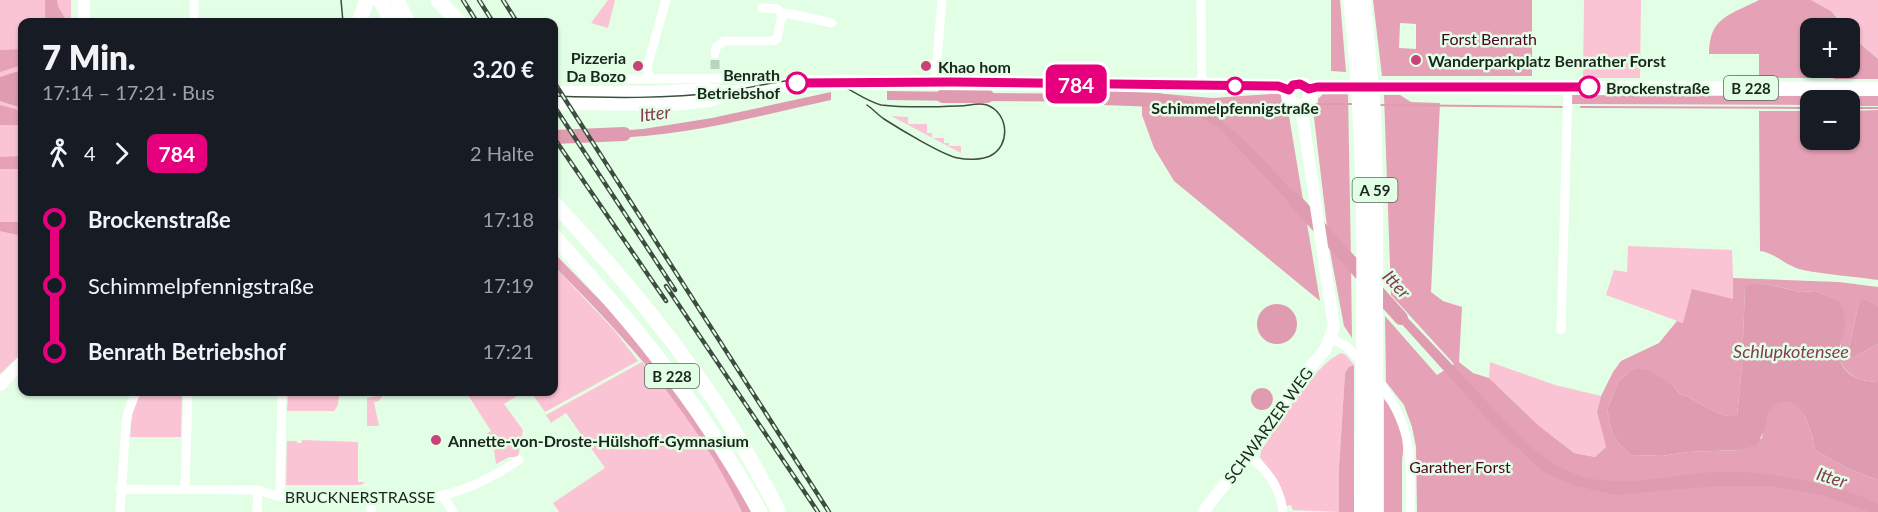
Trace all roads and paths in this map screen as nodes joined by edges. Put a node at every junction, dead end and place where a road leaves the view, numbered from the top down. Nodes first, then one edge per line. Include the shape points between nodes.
1 (84, 0) edge
2 (194, 0) edge
3 (367, 0) edge
4 (380, 0) edge
5 (397, 0) edge
6 (438, 0) edge
7 (666, 0) edge
8 (942, 0) edge
9 (1201, 0) edge
10 (1351, 0) edge
11 (1363, 0) edge
12 (762, 8) dead end
13 (784, 15) junction
14 (84, 18) edge
15 (194, 18) edge
16 (360, 18) edge
17 (389, 18) edge
18 (406, 18) edge
19 (455, 18) edge
20 (832, 23) dead end
21 (1361, 34) junction
22 (715, 54) dead end
23 (603, 74) dead end
24 (650, 79) junction
25 (935, 82) junction
26 (1202, 86) junction
27 (773, 87) junction
28 (1568, 87) junction
29 (1309, 89) junction
30 (1878, 89) edge
31 (1289, 90) junction
32 (558, 93) edge
33 (730, 93) junction
34 (558, 102) edge
35 (1301, 106) junction
36 (1367, 112) junction
37 (558, 206) edge
38 (558, 241) edge
39 (558, 249) edge
40 (589, 277) junction
41 (1561, 330) dead end
42 (1331, 338) junction
43 (18, 366) edge
44 (0, 385) edge
45 (134, 396) edge
46 (188, 396) edge
47 (282, 396) edge
48 (1247, 456) junction
49 (519, 460) dead end
50 (761, 477) junction
51 (120, 489) junction
52 (185, 489) junction
53 (258, 490) junction
54 (444, 496) junction
55 (280, 497) junction
56 (371, 498) junction
57 (120, 512) edge
58 (257, 512) edge
59 (371, 512) edge
60 (453, 512) edge
61 (760, 512) edge
62 (779, 512) edge
63 (789, 512) edge
64 (1203, 512) edge
65 (1283, 512) edge
66 (1362, 512) edge
67 (1375, 512) edge
68 (1410, 512) edge

1 - 14 main road
2 - 15 street
3 - 16 highway
4 - 17 highway
5 - 18 highway
6 - 19 highway
7 - 24 street via 647,67
8 - 25 street
9 - 26 street
10 - 21 highway, A 59
11 - 21 highway, A 59
12 - 13 street via 777,9
13 - 20 street
13 - 22 street via 777,39 724,41 716,47
21 - 36 highway, A 59
23 - 24 street
24 - 27 street via 715,74 756,78
25 - 26 main road, B 228
25 - 27 main road, B 228 via 812,82
26 - 31 main road, B 228 via 1278,86
27 - 33 main road, B 228
28 - 29 main road, B 228
28 - 30 main road, B 228
28 - 41 street
29 - 31 main road, B 228 via 1297,84
29 - 35 main road via 1310,98
31 - 35 main road via 1289,100
32 - 33 main road, B 228
33 - 34 main road, B 228 via 674,104
35 - 42 main road via 1334,321
36 - 66 highway, A 59
36 - 67 highway, A 59 via 1376,268
37 - 50 highway, B 228 via 671,340 711,394
38 - 40 highway
39 - 40 highway, B 228
40 - 61 highway, B 228 via 695,406
42 - 48 main road, SCHWARZER WEG
42 - 68 street via 1347,347 1371,371 1402,419 1410,453
43 - 44 main road
45 - 51 street via 126,424
46 - 52 street
47 - 55 street
48 - 64 main road, SCHWARZER WEG
48 - 65 street via 1268,472
49 - 54 street, BRUCKNERSTRASSE via 477,485
50 - 62 highway, B 228
50 - 63 highway via 774,487
51 - 52 street, BRUCKNERSTRASSE
51 - 57 street
52 - 53 street, BRUCKNERSTRASSE
53 - 55 street, BRUCKNERSTRASSE
53 - 58 street
54 - 56 street, BRUCKNERSTRASSE
54 - 60 street
55 - 56 street, BRUCKNERSTRASSE
56 - 59 street

